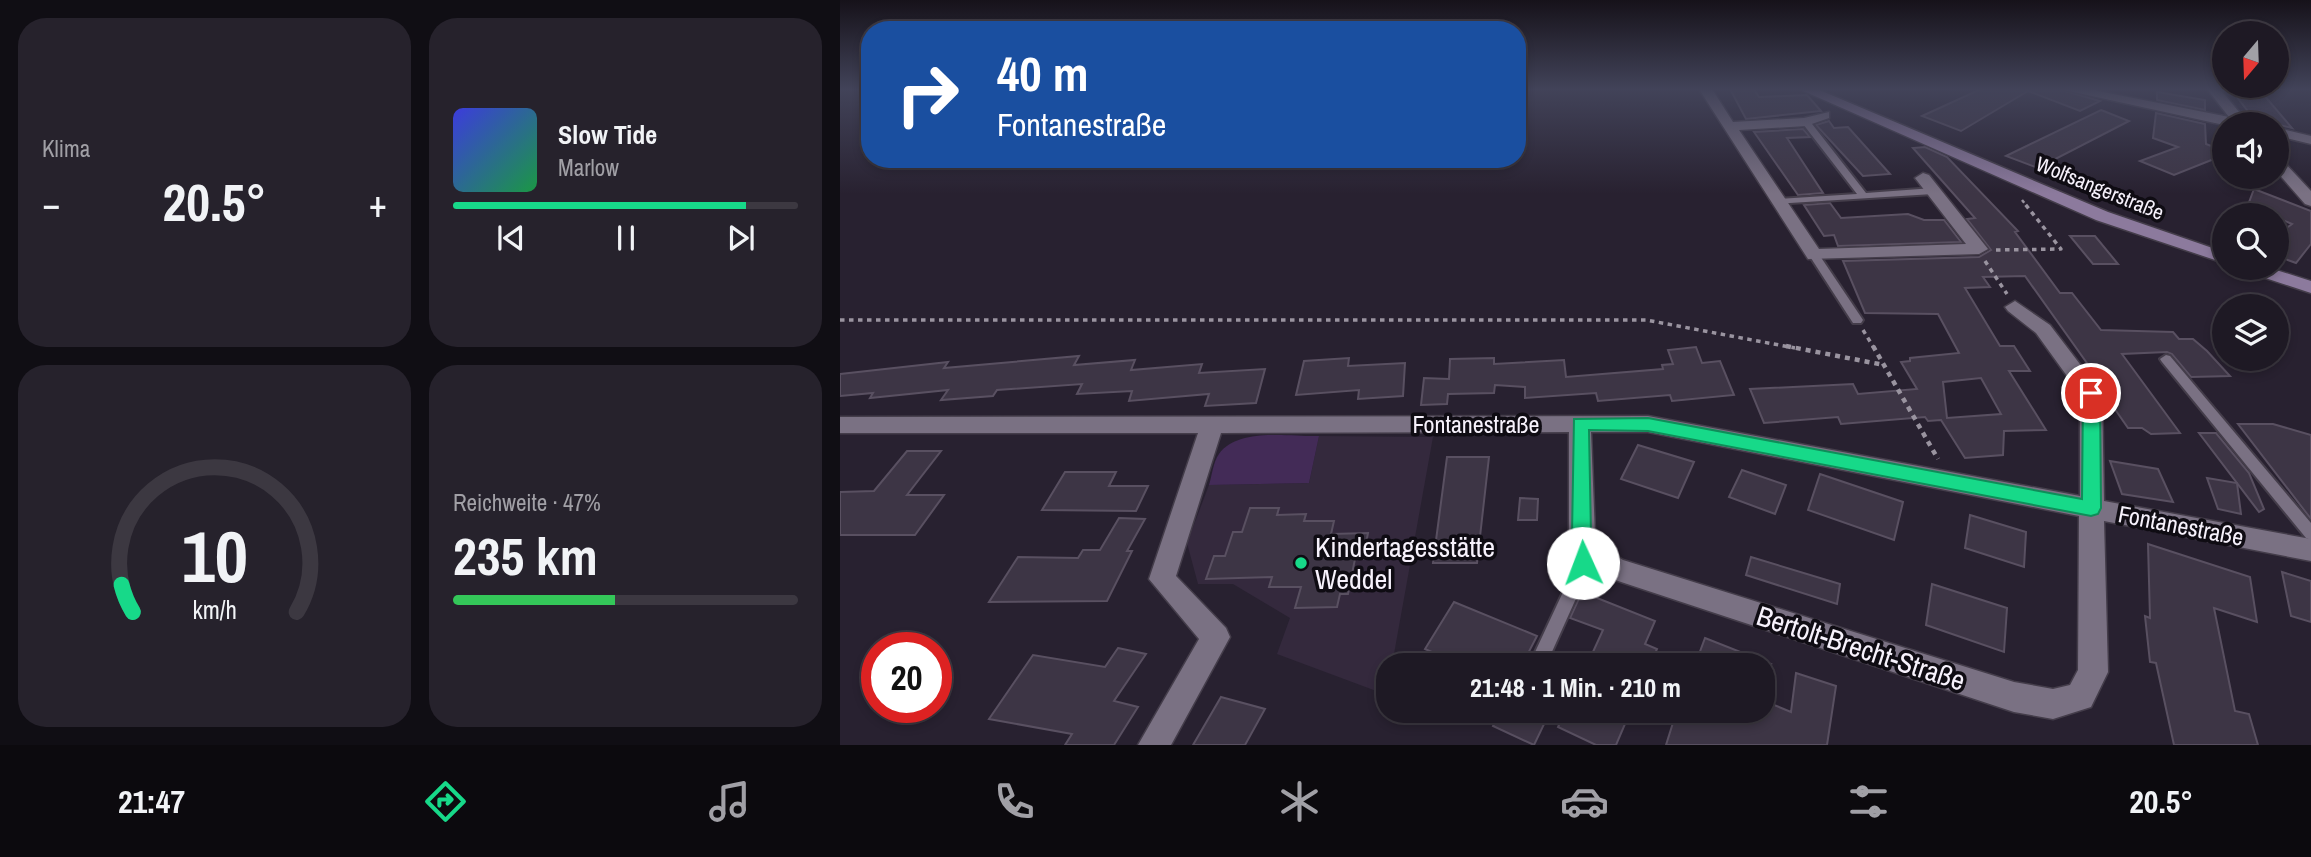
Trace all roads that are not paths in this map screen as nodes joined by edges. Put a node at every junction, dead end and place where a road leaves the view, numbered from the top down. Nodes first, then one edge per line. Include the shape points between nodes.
1 (1773, 124) edge
2 (1808, 124) edge
3 (1888, 124) edge
4 (1731, 126) joint
5 (2289, 135) edge
6 (2311, 140) edge
7 (2289, 176) edge
8 (1928, 184) joint
9 (1863, 195) junction
10 (2311, 201) edge
11 (1777, 202) junction
12 (2212, 254) edge
13 (1814, 255) junction
14 (2289, 280) edge
15 (2311, 287) edge
16 (2015, 307) dead end
17 (1857, 320) road end
18 (2166, 359) dead end
19 (1213, 424) junction
20 (1580, 424) junction
21 (840, 425) edge
22 (2091, 508) junction
23 (2311, 534) edge
24 (2311, 550) edge
25 (1589, 552) junction
26 (1543, 653) edge
27 (1154, 745) edge

1 - 4 street
2 - 9 lane
3 - 12 street, Wolfsangerstraße via 2102,216
4 - 11 street
5 - 6 street
7 - 10 street
8 - 9 lane
8 - 13 street via 1983,256
9 - 11 lane
11 - 13 street
13 - 17 lane
14 - 15 street
16 - 22 street, Bertolt-Brecht-Straße via 2043,329 2091,393
18 - 23 lane
19 - 20 street, Fontanestraße
19 - 21 street, Fontanestraße
19 - 27 street via 1162,579 1216,636
20 - 22 street, Fontanestraße via 1648,424
20 - 25 street via 1582,535
22 - 24 street, Fontanestraße
22 - 25 street, Bertolt-Brecht-Straße via 2093,672 2080,697 2053,704 2014,697 1615,569
25 - 26 lane

